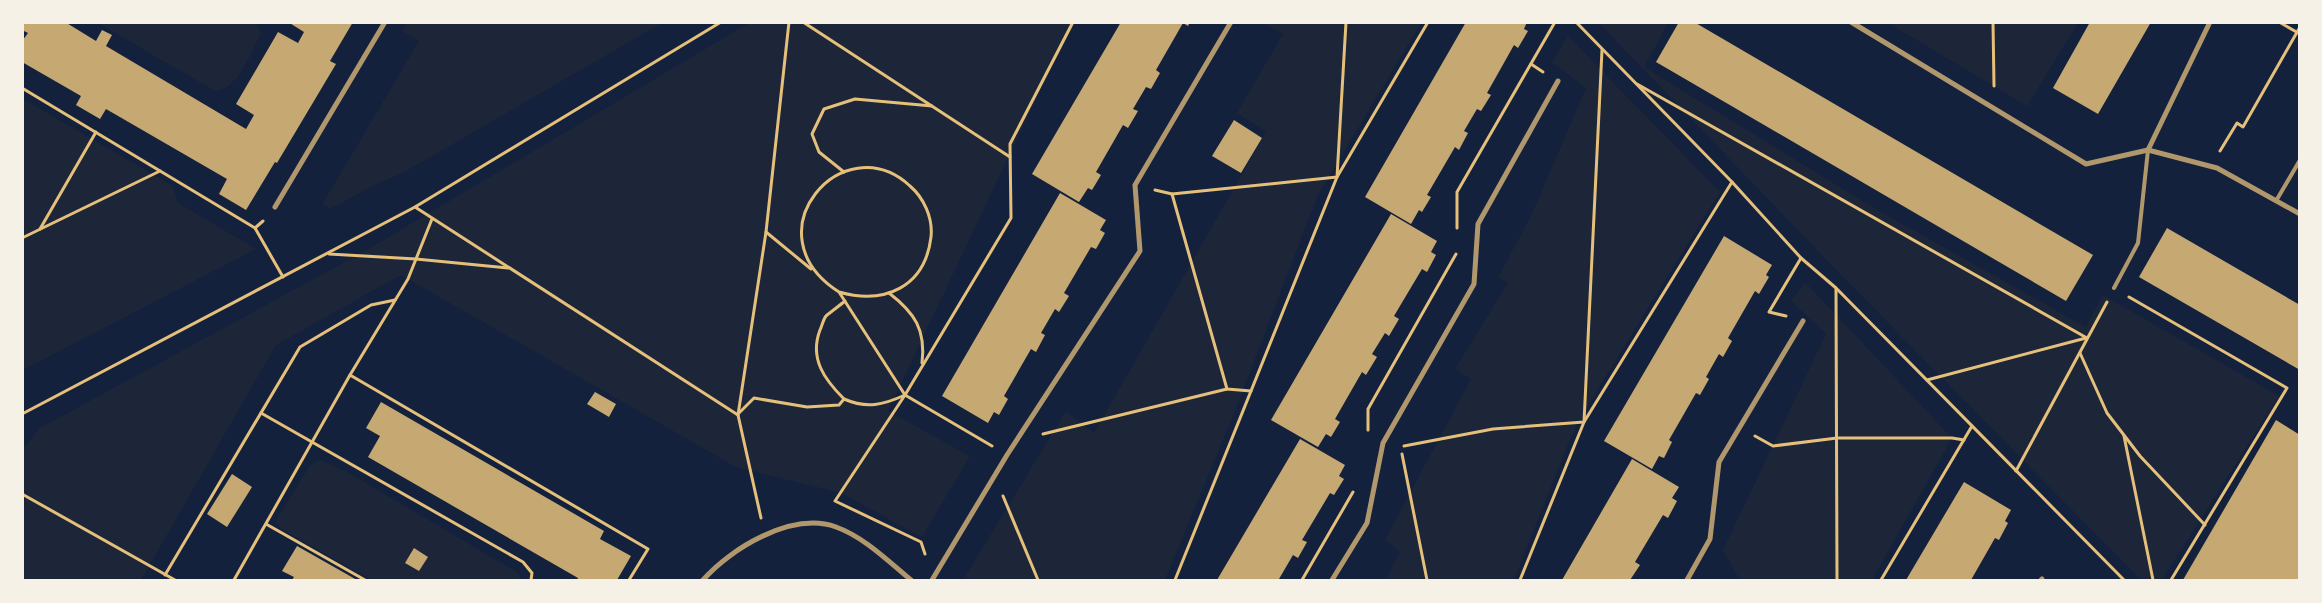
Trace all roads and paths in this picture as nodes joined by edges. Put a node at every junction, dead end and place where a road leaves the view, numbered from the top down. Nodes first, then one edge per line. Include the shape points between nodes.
1 (385, 22) edge
2 (721, 22) edge
3 (789, 22) edge
4 (803, 22) edge
5 (1073, 22) edge
6 (1231, 22) edge
7 (1346, 22) edge
8 (1428, 22) edge
9 (1555, 22) edge
10 (1851, 22) edge
11 (2210, 22) edge
12 (2279, 22) edge
13 (1576, 23) edge
14 (1994, 24) edge
15 (2300, 27) edge
16 (2298, 33) edge
17 (1602, 49) junction
18 (1558, 81) dead end
19 (1634, 82) junction
20 (22, 88) edge
21 (932, 106) junction
22 (1995, 109) junction
23 (96, 132) junction
24 (2148, 150) junction
25 (1010, 157) junction
26 (2300, 160) edge
27 (2211, 166) junction
28 (160, 171) junction
29 (844, 172) junction
30 (1337, 177) junction
31 (1732, 182) junction
32 (1135, 185) junction
33 (1172, 194) junction
34 (2276, 201) junction
35 (275, 207) joint
36 (414, 207) junction
37 (2300, 214) edge
38 (432, 219) junction
39 (255, 228) junction
40 (40, 229) junction
41 (766, 232) junction
42 (1457, 232) dead end
43 (22, 238) edge
44 (1457, 252) dead end
45 (328, 254) junction
46 (1802, 258) junction
47 (416, 259) junction
48 (508, 268) junction
49 (814, 270) junction
50 (283, 277) junction
51 (1836, 288) junction
52 (2114, 288) junction
53 (839, 292) junction
54 (889, 294) junction
55 (395, 300) junction
56 (845, 301) junction
57 (1803, 320) joint
58 (2087, 338) junction
59 (2079, 353) junction
60 (922, 363) junction
61 (350, 375) junction
62 (1927, 380) junction
63 (1227, 389) junction
64 (1251, 392) junction
65 (905, 395) junction
66 (844, 399) junction
67 (261, 413) junction
68 (22, 414) edge
69 (738, 415) junction
70 (1584, 422) junction
71 (1972, 426) junction
72 (1740, 427) junction
73 (2123, 433) junction
74 (1368, 438) dead end
75 (1837, 438) junction
76 (1964, 440) junction
77 (1018, 441) junction
78 (312, 443) junction
79 (1007, 455) junction
80 (2016, 471) junction
81 (995, 477) junction
82 (1353, 491) dead end
83 (22, 494) edge
84 (266, 524) junction
85 (2205, 524) junction
86 (766, 536) junction
87 (165, 575) junction
88 (175, 580) edge
89 (234, 580) edge
90 (365, 580) edge
91 (531, 580) edge
92 (629, 580) edge
93 (703, 580) edge
94 (911, 580) edge
95 (932, 580) edge
96 (1038, 580) edge
97 (1176, 580) edge
98 (1302, 580) edge
99 (1332, 580) edge
100 (1427, 580) edge
101 (1520, 580) edge
102 (1687, 580) edge
103 (1837, 580) edge
104 (1881, 580) edge
105 (2124, 580) edge
106 (2153, 580) edge
107 (2171, 580) edge

1 - 35 street
2 - 36 path
3 - 41 path
4 - 21 path
5 - 25 path via 1010,144
6 - 32 street
7 - 30 path
8 - 30 path
9 - 42 path via 1457,192
10 - 22 street
11 - 24 street
12 - 16 path
13 - 17 path
14 - 22 path
15 - 16 path
16 - 27 path via 2243,127 2237,123
17 - 19 path
17 - 70 path
18 - 99 street via 1478,224 1474,284 1383,443 1367,523
19 - 31 path
19 - 58 path
20 - 23 path
21 - 25 path
21 - 29 path via 855,100 824,109 812,134 819,152
22 - 24 street via 2086,164
23 - 28 path
23 - 40 path
24 - 27 street
24 - 52 lane via 2138,242
25 - 60 path via 1011,218
26 - 34 lane
27 - 34 street
28 - 39 path
28 - 40 path
29 - 49 path via 816,191 802,222 806,255
29 - 54 path via 864,168 884,170 902,178 918,192 927,210 932,230 924,262 907,284
30 - 33 path
30 - 64 path
31 - 46 path
31 - 70 path
32 - 33 path
32 - 77 street via 1140,250
33 - 63 path
34 - 37 street
35 - 39 path
36 - 38 path
36 - 45 path
38 - 47 path
38 - 48 path
39 - 50 path
40 - 43 path
41 - 49 path
41 - 69 path
44 - 74 path via 1368,409
45 - 47 path
45 - 50 path
46 - 51 path
46 - 57 path via 1769,312
47 - 48 path
47 - 55 path
48 - 69 path
49 - 53 path
50 - 68 path
51 - 62 path
51 - 75 path
52 - 58 path
52 - 85 path via 2287,388
53 - 54 path via 856,297
53 - 56 path
54 - 60 path via 907,307 919,328 924,344
55 - 61 path
55 - 67 path via 371,305 300,347
56 - 65 path
56 - 66 path via 825,317 817,338 816,356 829,384
57 - 72 street
58 - 59 path
58 - 62 path
59 - 73 path via 2108,413
59 - 80 path
60 - 65 path
61 - 78 path
61 - 92 path via 648,549
62 - 71 path
63 - 64 path
63 - 77 path
64 - 97 path
65 - 66 path via 870,406
65 - 79 path
65 - 95 path via 835,500 921,542
66 - 69 path via 839,405 807,407 754,398
67 - 78 path
67 - 87 path
69 - 86 path
70 - 100 path via 1493,429 1400,446
70 - 101 path
71 - 76 path
71 - 80 path
72 - 75 path via 1773,446
72 - 102 street via 1719,462 1710,539
73 - 85 path via 2140,456
73 - 106 path
75 - 76 path
75 - 103 path
76 - 104 path
77 - 79 street
78 - 84 path
78 - 91 path via 523,562 532,573
79 - 81 street
80 - 105 path
81 - 95 street
81 - 96 path
82 - 98 path
83 - 87 path
84 - 89 path
84 - 90 path
85 - 107 path
86 - 93 street via 745,545
86 - 94 street via 808,523 835,526 876,551
87 - 88 path

